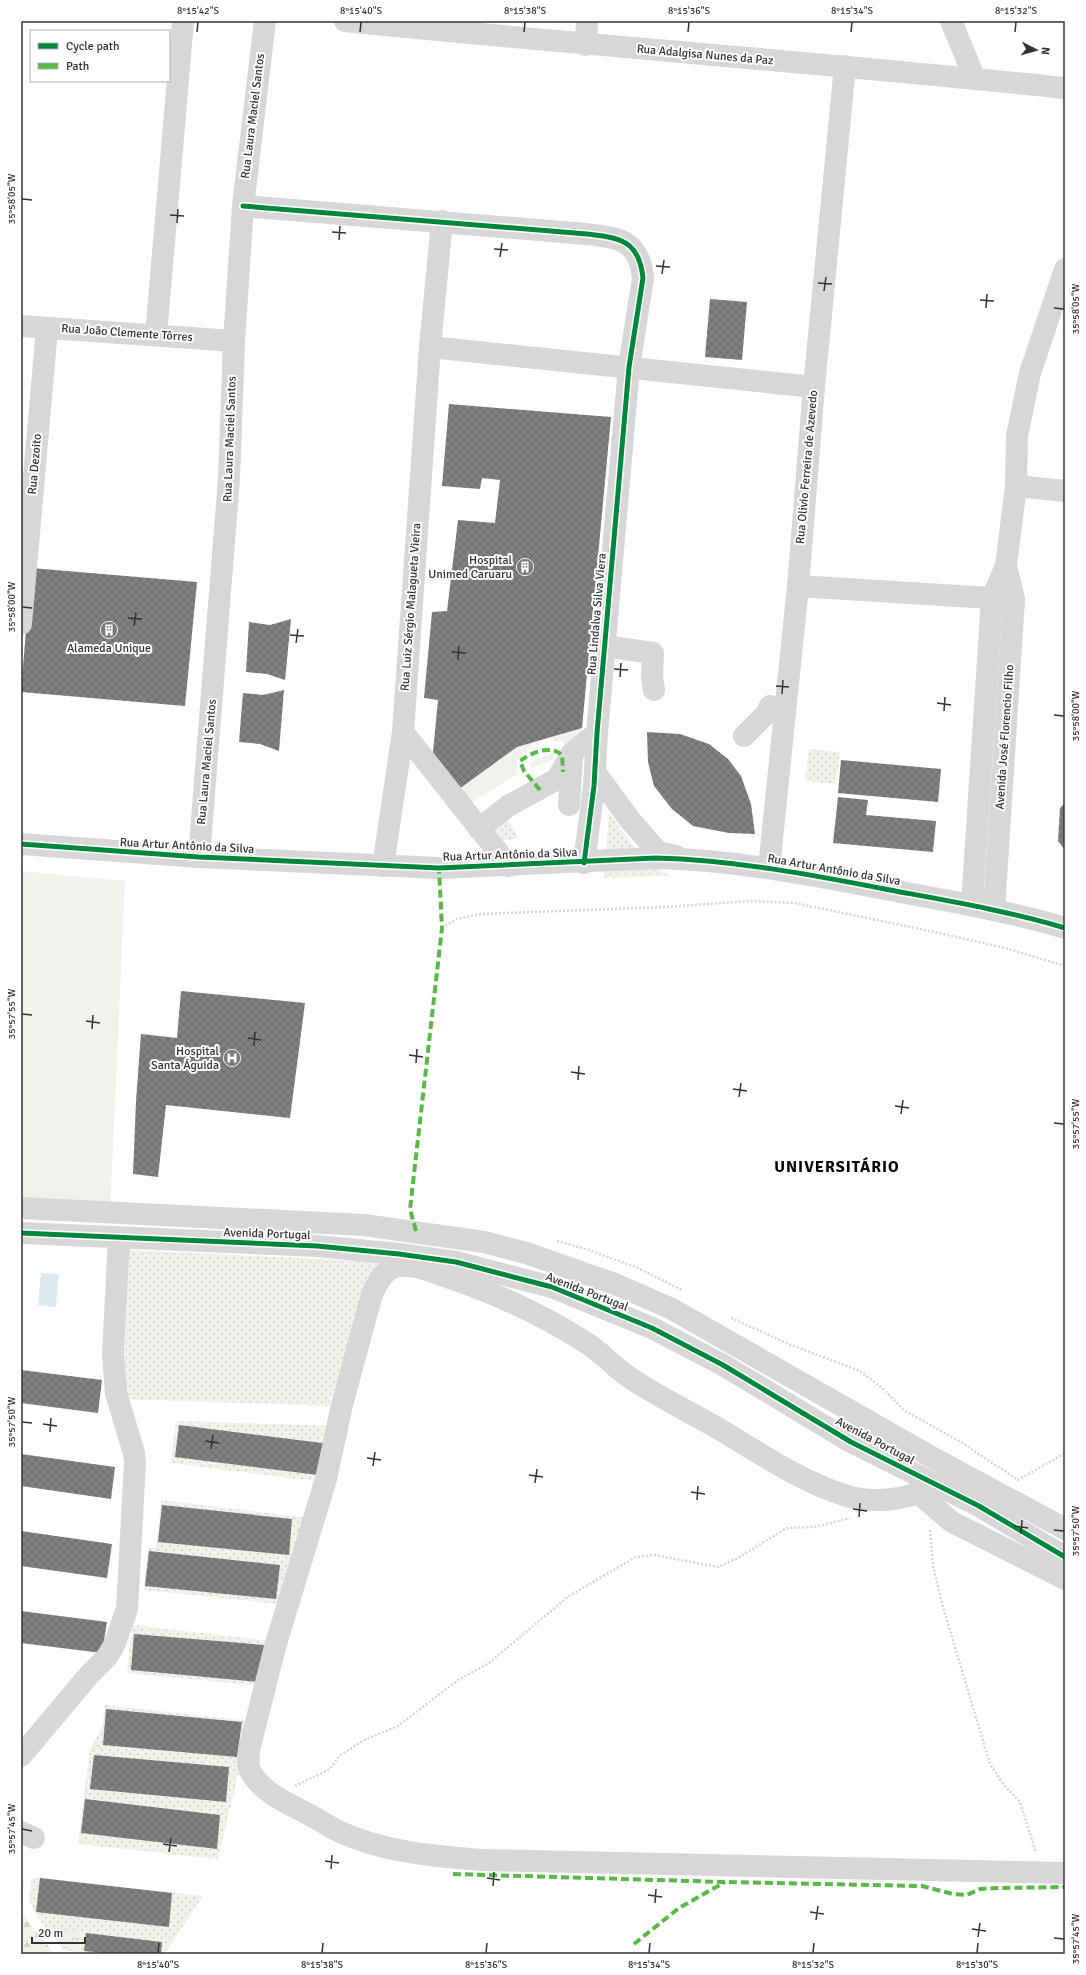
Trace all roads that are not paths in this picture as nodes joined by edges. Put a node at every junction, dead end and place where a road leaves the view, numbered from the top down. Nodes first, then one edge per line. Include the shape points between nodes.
1 (183, 21) edge
2 (265, 21) edge
3 (345, 21) edge
4 (587, 21) edge
5 (951, 21) edge
6 (586, 45) junction
7 (845, 66) junction
8 (975, 79) junction
9 (1065, 88) edge
10 (243, 206) junction
11 (442, 221) junction
12 (1065, 270) edge
13 (21, 326) edge
14 (47, 328) junction
15 (156, 335) junction
16 (234, 341) junction
17 (430, 347) junction
18 (629, 367) junction
19 (814, 387) junction
20 (1016, 486) junction
21 (1065, 491) edge
22 (26, 514) edge
23 (1006, 566) junction
24 (798, 586) junction
25 (992, 598) junction
26 (1014, 599) junction
27 (21, 624) edge
28 (604, 646) junction
29 (654, 690) dead end
30 (770, 706) dead end
31 (402, 732) junction
32 (597, 733) junction
33 (744, 736) dead end
34 (572, 753) junction
35 (595, 772) junction
36 (569, 805) dead end
37 (479, 829) junction
38 (21, 844) edge
39 (199, 858) junction
40 (689, 859) junction
41 (584, 863) junction
42 (383, 866) junction
43 (509, 866) junction
44 (769, 868) junction
45 (972, 905) junction
46 (994, 910) junction
47 (1065, 928) edge
48 (21, 1208) edge
49 (21, 1233) edge
50 (119, 1238) junction
51 (526, 1253) junction
52 (518, 1277) junction
53 (923, 1491) junction
54 (1065, 1529) edge
55 (1065, 1557) edge
56 (1065, 1579) edge
57 (21, 1756) edge
58 (1065, 1873) edge

1 - 15 street
2 - 10 street, Rua Laura Maciel Santos
3 - 6 street, Rua Adalgisa Nunes da Paz
4 - 6 street
5 - 8 street
6 - 7 street, Rua Adalgisa Nunes da Paz
7 - 8 street, Rua Adalgisa Nunes da Paz
7 - 19 street, Rua Olivio Ferreira de Azevedo
8 - 9 street, Rua Adalgisa Nunes da Paz
10 - 11 street, Rua Lindalva Silva Viera
10 - 16 street, Rua Laura Maciel Santos
11 - 17 street, Rua Luiz Sérgio Malagueta Vieira
11 - 18 street, Rua Lindalva Silva Viera via 587,234 624,241 635,250 643,278
12 - 20 street, Avenida José Florencio Filho via 1030,373 1017,436
13 - 14 street, Rua João Clemente Tôrres
14 - 15 street, Rua João Clemente Tôrres
14 - 22 street, Rua Dezoito
15 - 16 street, Rua João Clemente Tôrres
16 - 39 street, Rua Laura Maciel Santos via 229,479
17 - 18 street
17 - 31 street, Rua Luiz Sérgio Malagueta Vieira
18 - 19 street
18 - 28 street, Rua Lindalva Silva Viera
19 - 24 street, Rua Olivio Ferreira de Azevedo
20 - 21 street
20 - 23 street, Avenida José Florencio Filho
22 - 27 street, Rua Dezoito
23 - 25 street, Avenida José Florencio Filho
23 - 26 street, Avenida José Florencio Filho
24 - 25 street
24 - 44 street, Rua Olivio Ferreira de Azevedo
25 - 26 street
25 - 45 street, Avenida José Florencio Filho
26 - 46 street, Avenida José Florencio Filho
28 - 29 street via 653,652
28 - 32 street, Rua Lindalva Silva Viera
30 - 33 street via 766,714
31 - 37 street
31 - 42 street, Rua Luiz Sérgio Malagueta Vieira
32 - 34 street
32 - 35 street, Rua Lindalva Silva Viera
34 - 36 street
34 - 37 street via 557,780 508,806
35 - 40 street via 630,820 658,852
35 - 41 street, Rua Lindalva Silva Viera
37 - 43 street
38 - 39 street, Rua Artur Antônio da Silva
39 - 42 street, Rua Artur Antônio da Silva
40 - 41 street, Rua Artur Antônio da Silva via 656,858
40 - 44 street, Rua Artur Antônio da Silva
41 - 43 street, Rua Artur Antônio da Silva
42 - 43 street, Rua Artur Antônio da Silva
44 - 45 street, Rua Artur Antônio da Silva
45 - 46 street, Rua Artur Antônio da Silva
46 - 47 street, Rua Artur Antônio da Silva
48 - 51 street, Avenida Portugal via 364,1225 484,1242
49 - 50 street, Avenida Portugal
50 - 52 street, Avenida Portugal via 317,1246 399,1254 456,1262
50 - 57 street via 113,1354 116,1393 135,1463 127,1609 107,1657
51 - 52 street
51 - 54 street, Avenida Portugal via 615,1284 672,1309 935,1459
52 - 53 street, Avenida Portugal via 552,1287 652,1328 723,1365 851,1442
53 - 55 street, Avenida Portugal via 979,1506
53 - 56 street via 952,1522
53 - 58 street via 905,1498 876,1500 845,1496 803,1479 627,1375 586,1342 512,1302 470,1284 424,1269 410,1266 388,1269 372,1294 342,1404 326,1479 275,1647 249,1750 249,1767 274,1796 338,1831 382,1846 421,1855 481,1860

